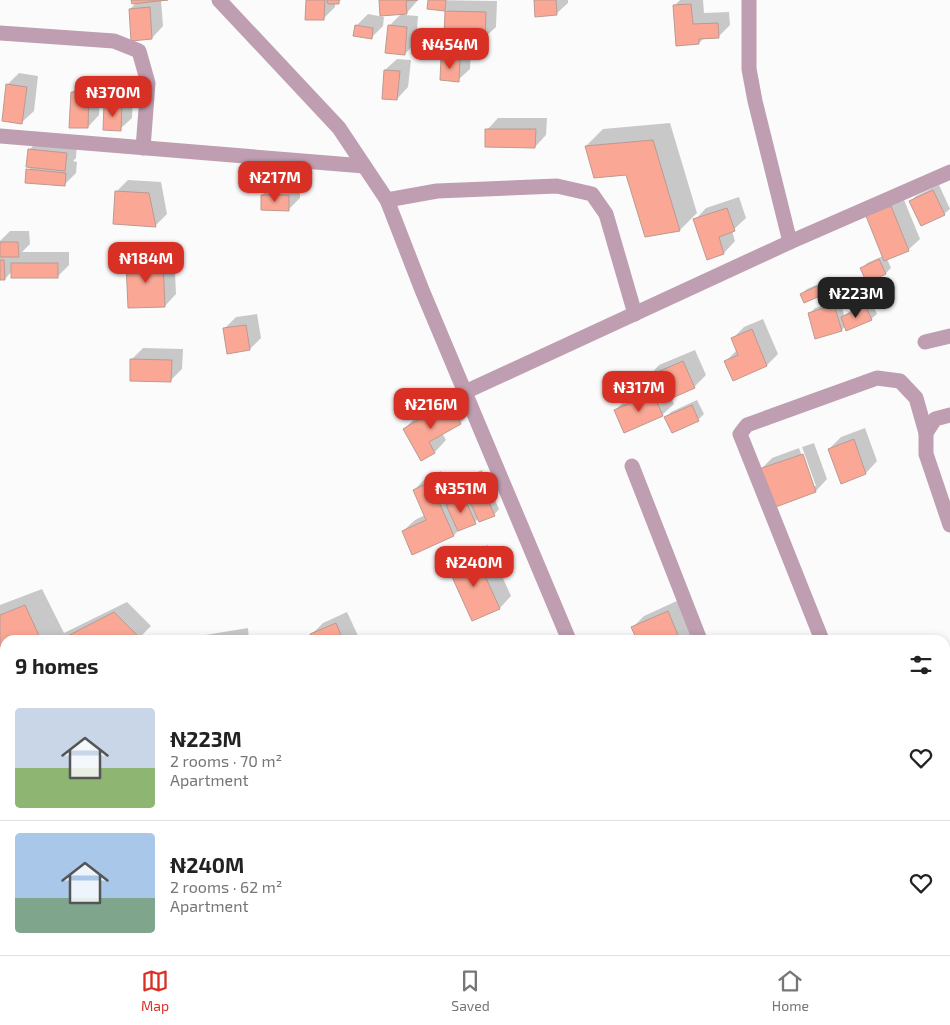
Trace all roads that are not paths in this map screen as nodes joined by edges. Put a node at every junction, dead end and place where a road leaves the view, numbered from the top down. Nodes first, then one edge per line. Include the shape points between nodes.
1 (219, 0) edge
2 (749, 0) edge
3 (0, 33) edge
4 (0, 136) edge
5 (143, 148) junction
6 (364, 166) junction
7 (950, 172) edge
8 (387, 200) junction
9 (790, 242) junction
10 (635, 314) junction
11 (950, 336) edge
12 (925, 342) dead end
13 (465, 392) junction
14 (950, 415) edge
15 (926, 433) junction
16 (632, 466) dead end
17 (950, 525) edge
18 (567, 635) edge
19 (698, 635) edge
20 (820, 635) edge

1 - 6 street via 339,128
2 - 9 street via 749,69
3 - 5 street via 114,41 139,51 148,84
4 - 5 street
5 - 6 street
6 - 8 street
7 - 9 street
8 - 10 street via 437,191 557,186 592,194 606,214
8 - 13 street
9 - 10 street
10 - 13 street
11 - 12 street
13 - 18 street
14 - 15 street via 935,419
15 - 17 street via 926,454
15 - 20 street via 916,398 900,381 877,378 747,425 740,434
16 - 19 street

